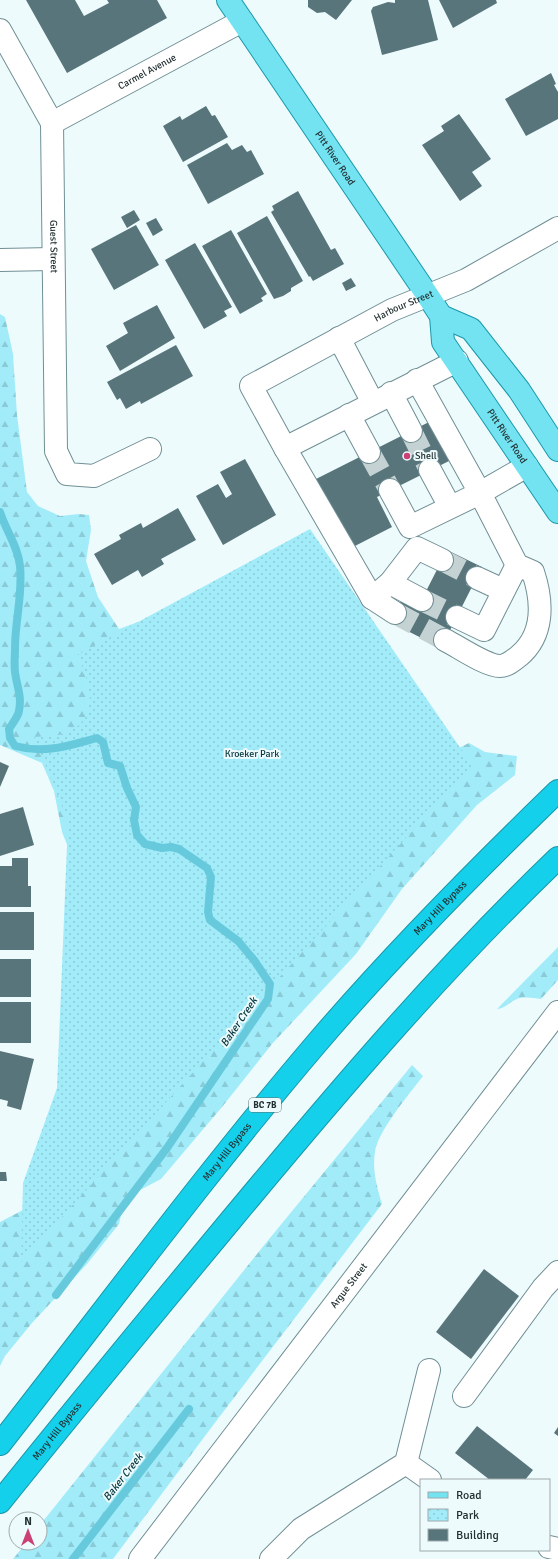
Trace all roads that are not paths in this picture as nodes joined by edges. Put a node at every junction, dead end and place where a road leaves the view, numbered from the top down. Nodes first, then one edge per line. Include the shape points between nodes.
1 (228, 0) edge
2 (242, 21) junction
3 (0, 30) edge
4 (52, 123) junction
5 (558, 228) edge
6 (0, 260) edge
7 (52, 260) junction
8 (428, 296) junction
9 (441, 316) junction
10 (339, 338) junction
11 (457, 361) junction
12 (417, 380) junction
13 (382, 398) junction
14 (349, 415) junction
15 (411, 431) tunnel mouth
16 (285, 448) junction
17 (150, 449) dead end
18 (558, 450) edge
19 (369, 452) tunnel mouth
20 (558, 454) edge
21 (522, 459) junction
22 (430, 470) tunnel mouth
23 (390, 490) tunnel mouth
24 (480, 493) junction
25 (450, 507) junction
26 (558, 512) edge
27 (442, 560) tunnel mouth
28 (517, 565) junction
29 (477, 578) tunnel mouth
30 (390, 583) junction
31 (503, 590) junction
32 (372, 598) junction
33 (422, 600) tunnel mouth
34 (395, 614) tunnel mouth
35 (457, 617) tunnel mouth
36 (446, 640) tunnel mouth
37 (558, 791) edge
38 (558, 858) edge
39 (558, 1012) edge
40 (558, 1272) edge
41 (429, 1370) dead end
42 (464, 1396) dead end
43 (0, 1444) edge
44 (406, 1463) junction
45 (429, 1479) edge
46 (0, 1502) edge
47 (140, 1559) edge
48 (271, 1559) edge

1 - 2 main road, Pitt River Road
2 - 4 street, Carmel Avenue
2 - 8 main road, Pitt River Road
3 - 4 street, Guest Street
4 - 7 street, Guest Street
5 - 8 street, Harbour Street via 466,280
6 - 7 street
7 - 17 street, Guest Street via 56,451 67,474 94,476
8 - 9 main road, Pitt River Road
8 - 10 street, Harbour Street via 392,310
9 - 11 main road, Pitt River Road via 443,342
9 - 18 main road via 471,329 520,390
10 - 13 street
10 - 16 street, Harbour Street via 251,386
11 - 12 street
11 - 21 main road, Pitt River Road
12 - 13 street
12 - 24 street
13 - 14 street
13 - 15 street
14 - 16 street
14 - 19 street
16 - 32 street
20 - 21 main road
21 - 24 street
21 - 26 main road, Pitt River Road
22 - 25 street
23 - 25 street via 410,527
24 - 25 street
24 - 28 street
27 - 30 street via 417,548
28 - 31 street
28 - 36 street via 533,572 539,589 539,624 530,647 513,661 501,666 487,662
29 - 31 street
30 - 32 street
30 - 33 street
31 - 35 street via 484,630
32 - 34 street
37 - 43 highway, Mary Hill Bypass / BC 7B via 487,859 383,969 317,1044 252,1121
38 - 46 highway, Mary Hill Bypass via 505,908 401,1019 273,1169
39 - 47 street, Argue Street
40 - 42 street via 543,1288
41 - 44 street
44 - 45 street
44 - 48 street via 301,1529

